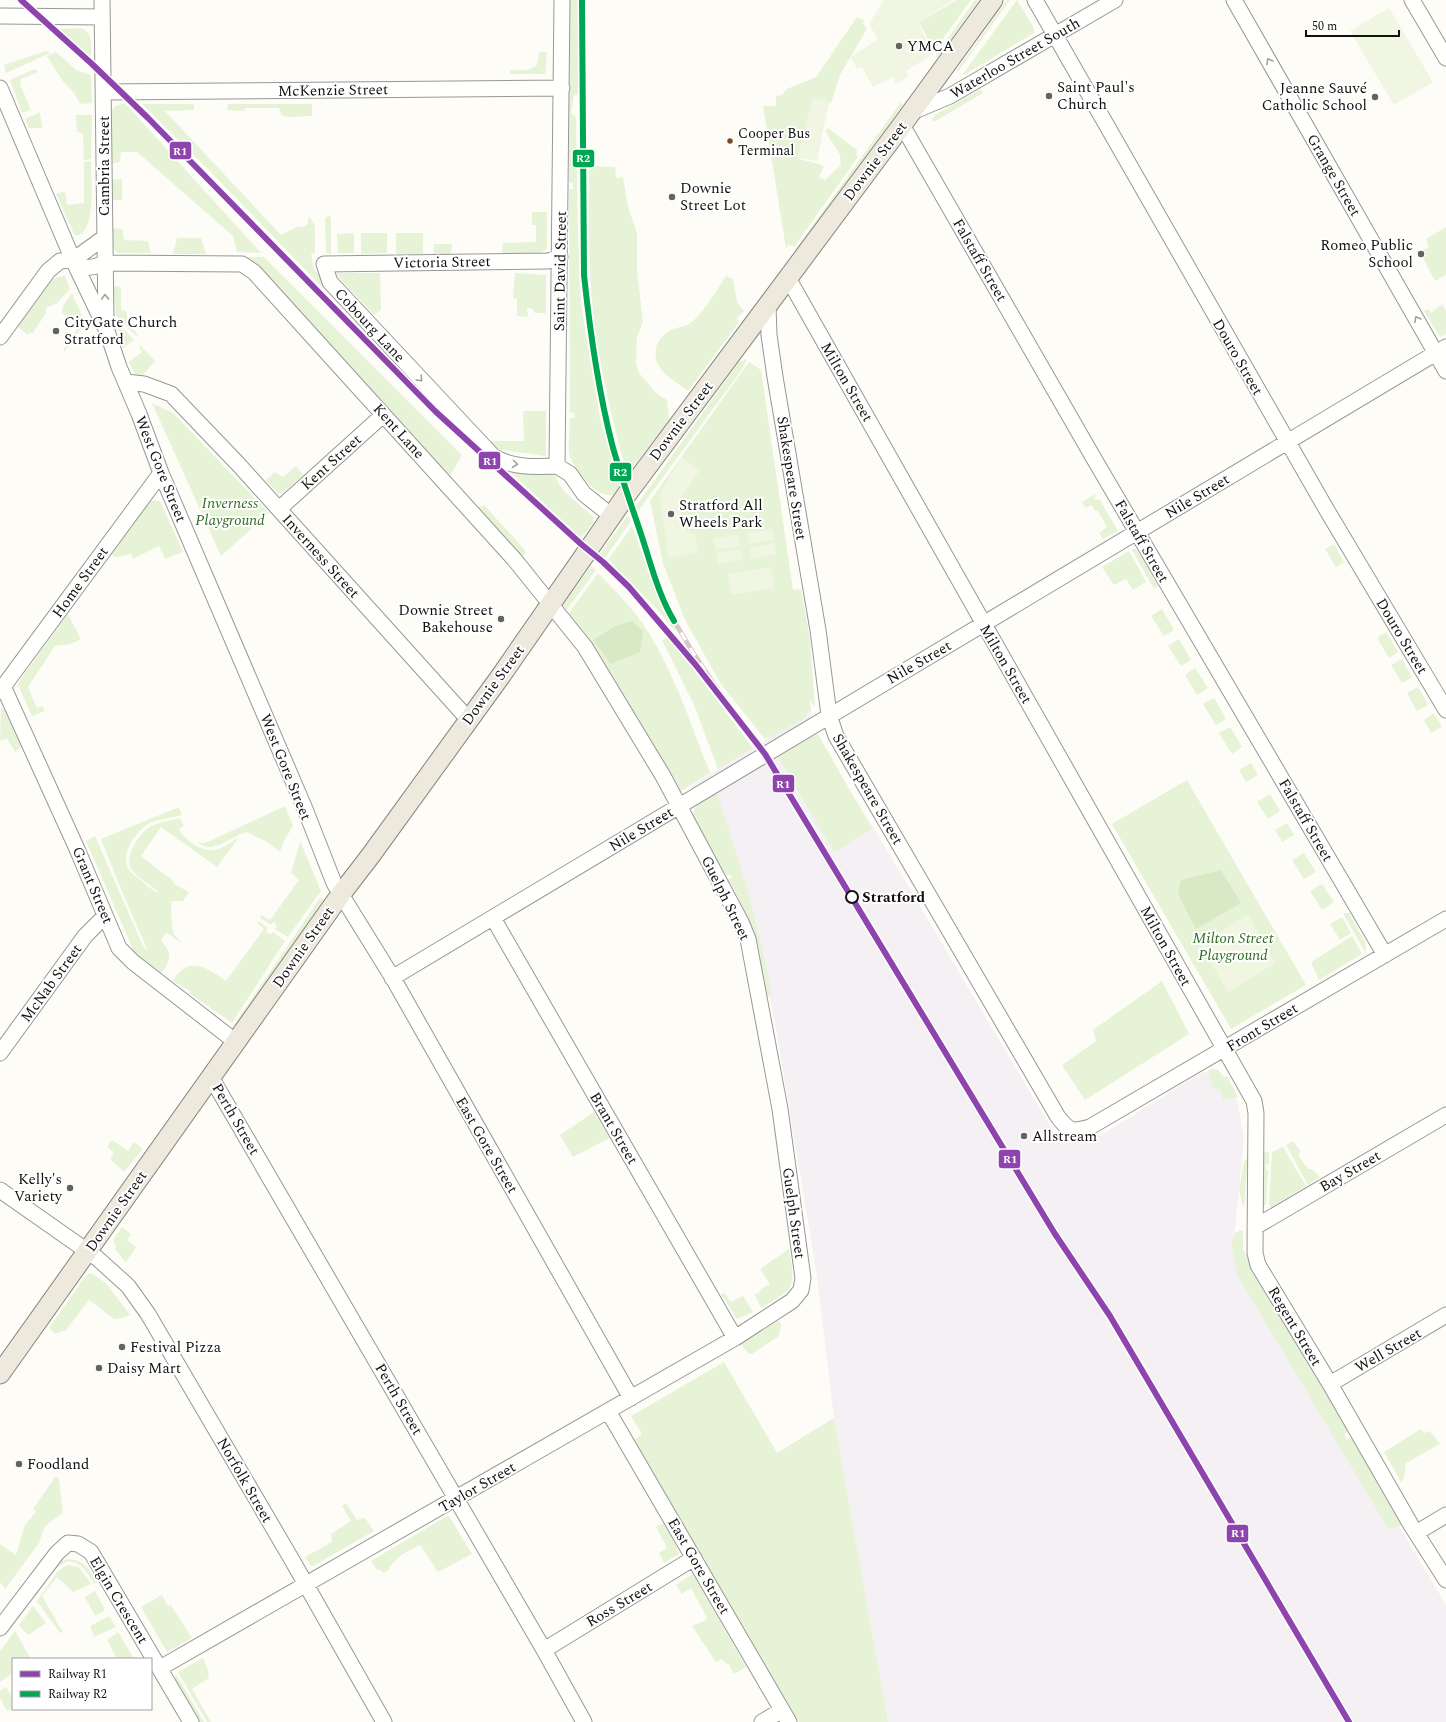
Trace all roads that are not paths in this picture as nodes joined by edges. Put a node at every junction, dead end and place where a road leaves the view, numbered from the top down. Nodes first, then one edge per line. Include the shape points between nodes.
1 (102, 0) edge
2 (562, 0) edge
3 (993, 0) edge
4 (1035, 0) edge
5 (1115, 0) edge
6 (1234, 0) edge
7 (1412, 0) edge
8 (0, 16) edge
9 (102, 17) junction
10 (1054, 36) junction
11 (1446, 58) edge
12 (0, 88) edge
13 (562, 88) junction
14 (104, 92) junction
15 (907, 119) junction
16 (104, 237) junction
17 (560, 258) junction
18 (73, 260) junction
19 (105, 263) junction
20 (324, 264) joint
21 (788, 278) junction
22 (768, 306) junction
23 (106, 331) junction
24 (0, 337) edge
25 (1441, 350) edge
26 (1446, 371) edge
27 (126, 382) junction
28 (383, 414) junction
29 (1287, 442) junction
30 (557, 466) junction
31 (161, 473) junction
32 (279, 509) junction
33 (612, 517) junction
34 (1137, 532) junction
35 (551, 604) junction
36 (984, 624) junction
37 (2, 689) edge
38 (1446, 710) edge
39 (829, 715) junction
40 (468, 719) junction
41 (679, 806) junction
42 (341, 894) junction
43 (105, 916) junction
44 (493, 918) junction
45 (1446, 919) edge
46 (1385, 955) junction
47 (392, 978) junction
48 (236, 1042) junction
49 (1225, 1050) junction
50 (0, 1053) edge
51 (211, 1077) junction
52 (1446, 1115) edge
53 (1076, 1131) joint
54 (0, 1190) edge
55 (1255, 1227) junction
56 (88, 1251) junction
57 (792, 1301) joint
58 (1446, 1316) edge
59 (735, 1338) junction
60 (0, 1374) edge
61 (1330, 1384) junction
62 (631, 1398) junction
63 (608, 1411) junction
64 (456, 1498) junction
65 (1446, 1515) edge
66 (1416, 1534) junction
67 (694, 1558) junction
68 (1446, 1580) edge
69 (305, 1586) junction
70 (0, 1628) edge
71 (544, 1650) junction
72 (160, 1668) junction
73 (786, 1716) edge
74 (191, 1722) edge
75 (384, 1722) edge
76 (584, 1722) edge
77 (762, 1722) edge

1 - 9 street, Cambria Street
2 - 13 street, Saint David Street
3 - 15 main road, Downie Street
4 - 10 street, Douro Street
5 - 10 street, Waterloo Street South
25 -> 6 street, Grange Street
7 - 11 street
8 - 9 street
9 - 14 street, Cambria Street
10 - 15 street, Waterloo Street South
10 - 29 street, Douro Street
12 - 18 street, West Gore Street
13 - 14 street, McKenzie Street
13 - 17 street, Saint David Street
14 - 16 street, Cambria Street
15 - 21 main road, Downie Street
15 - 34 street, Falstaff Street
16 - 18 street
16 - 19 street, Cambria Street
17 - 20 street, Victoria Street via 548,261
17 - 30 street, Saint David Street
18 - 19 street via 91,269
18 - 23 street, West Gore Street
18 - 24 street via 60,261 48,271
23 -> 19 street, Cambria Street
19 - 28 street, Kent Lane via 242,264 254,272
20 -> 30 street, Cobourg Lane via 330,282 493,456 503,463
21 - 22 main road, Downie Street
21 - 36 street, Milton Street
22 - 33 main road, Downie Street
22 - 39 street, Shakespeare Street via 776,384 818,630
23 - 27 street, West Gore Street
25 - 26 street, Grange Street
25 - 29 street, Nile Street
27 - 31 street, West Gore Street
27 - 32 street, Inverness Street via 144,384 171,394
28 - 32 street, Kent Street
28 - 35 street, Kent Lane via 471,510
29 - 34 street, Nile Street
29 - 38 street, Douro Street
30 - 33 street via 570,474 584,494
31 - 37 street, Home Street
31 - 42 street, West Gore Street via 305,809 334,883
32 - 40 street, Inverness Street
33 - 35 main road, Downie Street
34 - 36 street, Nile Street
34 - 46 street, Falstaff Street
35 - 40 main road, Downie Street
35 - 41 street, Guelph Street via 599,668
36 - 39 street, Nile Street
36 - 49 street, Milton Street
37 - 43 street, Grant Street via 77,849
39 - 41 street, Nile Street
39 - 53 street, Shakespeare Street via 836,736 1054,1111 1067,1128
40 - 42 main road, Downie Street
41 - 44 street, Nile Street
41 - 57 street, Guelph Street via 748,939 780,1109 803,1278 801,1290
42 - 47 street, East Gore Street
42 - 48 main road, Downie Street
43 - 48 street, Grant Street via 120,948 128,958
43 - 50 street, McNab Street via 85,936
44 - 47 street, Nile Street
44 - 59 street, Brant Street
45 - 46 street, Front Street
46 - 49 street, Front Street
47 - 62 street, East Gore Street
48 - 51 main road, Downie Street
49 - 53 street, Front Street via 1090,1127
49 - 55 street, Regent Street via 1251,1096 1256,1113
51 - 56 main road, Downie Street
51 - 64 street, Perth Street
52 - 55 street, Bay Street
54 - 56 street, Norfolk Street
55 - 61 street, Regent Street via 1255,1253 1258,1265
56 - 60 main road, Downie Street
56 - 69 street, Norfolk Street via 120,1278 148,1314
57 - 59 street, Taylor Street
58 - 61 street, Well Street
59 - 62 street, Taylor Street
61 - 66 street, Regent Street
62 - 63 street, Taylor Street
63 - 64 street, Taylor Street
63 - 67 street, East Gore Street
64 - 69 street, Taylor Street
64 - 71 street, Perth Street
65 - 66 street
66 - 68 street, Regent Street
67 - 71 street, Ross Street
67 - 73 street, East Gore Street
69 - 72 street, Taylor Street
69 - 75 street, Norfolk Street
70 - 72 street, Elgin Crescent via 57,1553 68,1543 78,1544 91,1552
71 - 76 street, Perth Street
72 - 74 street, Elgin Crescent
73 - 77 street

